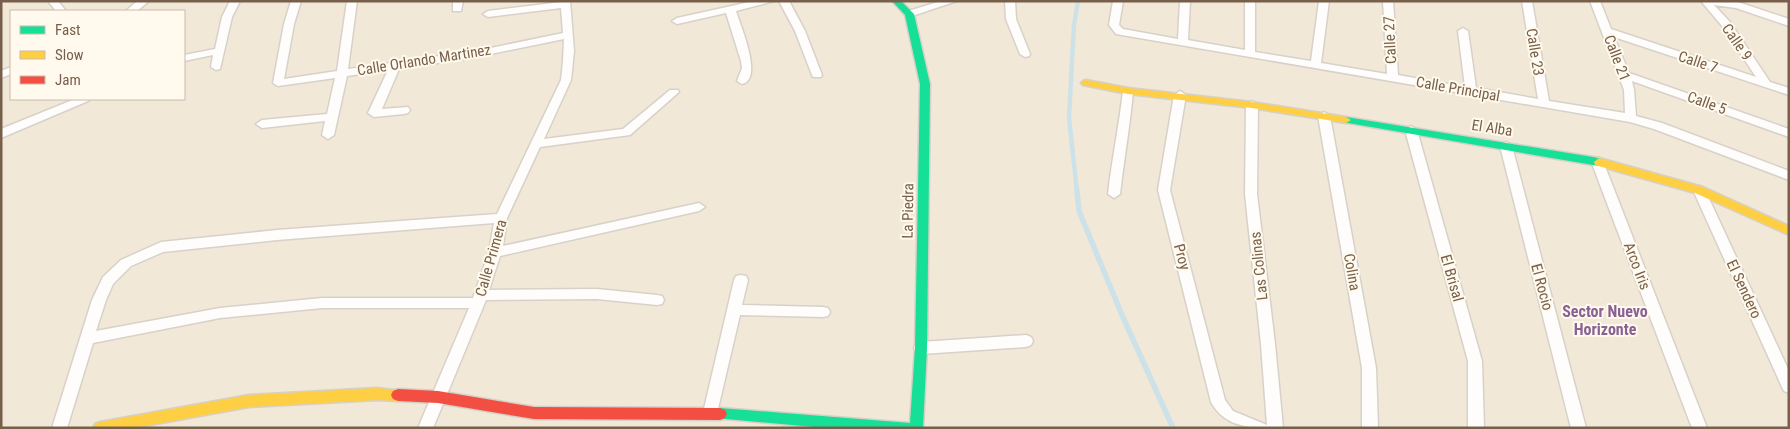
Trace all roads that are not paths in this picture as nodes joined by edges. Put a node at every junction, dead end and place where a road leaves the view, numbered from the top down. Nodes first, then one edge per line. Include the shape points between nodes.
1 (144, 1) edge
2 (235, 1) edge
3 (296, 1) edge
4 (352, 1) edge
5 (769, 1) edge
6 (784, 1) edge
7 (896, 1) edge
8 (952, 1) edge
9 (1010, 1) edge
10 (1118, 1) edge
11 (1185, 1) edge
12 (1250, 1) edge
13 (1324, 1) edge
14 (1388, 1) edge
15 (1517, 1) edge
16 (1594, 1) edge
17 (1706, 1) edge
18 (1710, 1) edge
19 (565, 3) edge
20 (1528, 3) edge
21 (132, 10) edge
22 (730, 10) junction
23 (488, 14) dead end
24 (909, 14) junction
25 (677, 21) dead end
26 (1789, 24) edge
27 (1463, 31) dead end
28 (1607, 32) junction
29 (568, 35) junction
30 (1183, 43) junction
31 (219, 51) junction
32 (1250, 53) junction
33 (1025, 54) dead end
34 (185, 58) edge
35 (1316, 64) junction
36 (216, 66) dead end
37 (395, 66) junction
38 (342, 73) junction
39 (1624, 75) junction
40 (817, 76) dead end
41 (1393, 78) junction
42 (742, 81) dead end
43 (1086, 83) dead end
44 (1766, 84) junction
45 (1128, 91) junction
46 (1471, 91) junction
47 (674, 92) dead end
48 (1789, 92) edge
49 (1180, 95) junction
50 (82, 100) edge
51 (1544, 103) junction
52 (1252, 105) junction
53 (404, 110) dead end
54 (1324, 116) junction
55 (332, 117) junction
56 (1631, 118) junction
57 (262, 124) dead end
58 (1411, 130) junction
59 (1789, 133) edge
60 (1, 134) edge
61 (328, 135) dead end
62 (537, 144) junction
63 (1506, 146) junction
64 (1596, 161) junction
65 (1789, 176) edge
66 (1699, 190) junction
67 (1114, 194) dead end
68 (699, 207) dead end
69 (501, 218) junction
70 (1789, 231) edge
71 (496, 252) junction
72 (741, 280) dead end
73 (479, 299) junction
74 (657, 300) dead end
75 (735, 310) junction
76 (823, 312) dead end
77 (87, 338) junction
78 (1026, 341) dead end
79 (921, 348) junction
80 (1789, 387) edge
81 (438, 397) junction
82 (710, 414) junction
83 (59, 428) edge
84 (100, 428) edge
85 (425, 428) edge
86 (906, 428) edge
87 (916, 428) edge
88 (1261, 428) edge
89 (1274, 428) edge
90 (1370, 428) edge
91 (1476, 428) edge
92 (1579, 428) edge
93 (1700, 428) edge

1 - 21 street
2 - 31 street via 227,17
3 - 38 street, Calle Orlando Martinez via 277,81
4 - 38 street
5 - 22 street
6 - 40 street via 800,31
7 - 24 street
8 - 24 street
9 - 33 street via 1011,19
10 - 30 street, Calle Principal via 1114,25 1120,32
11 - 30 street
12 - 32 street
13 - 35 street
14 - 41 street, Calle 27
15 - 20 street
16 - 28 street, Calle 21
17 - 44 street, Calle 9 via 1726,24
18 - 26 street, Calle 9 via 1738,5
19 - 23 street
19 - 29 street, Calle Primera
20 - 51 street, Calle 23
22 - 25 street
22 - 42 street via 746,61
24 - 79 street, La Piedra via 925,84
27 - 46 street
28 - 39 street, Calle 21
28 - 44 street, Calle 7
29 - 37 street, Calle Orlando Martinez
29 - 62 street, Calle Primera via 566,80
30 - 32 street, Calle Principal
31 - 34 street
31 - 36 street
32 - 35 street, Calle Principal
35 - 41 street, Calle Principal
37 - 38 street, Calle Orlando Martinez
37 - 53 street via 374,113
38 - 55 street
39 - 56 street, Calle 21 via 1629,90
39 - 59 street, Calle 5
41 - 46 street, Calle Principal
43 - 45 street, El Alba
44 - 48 street, Calle 7
45 - 49 street, El Alba
45 - 67 street
46 - 51 street, Calle Principal
47 - 62 street via 626,132
49 - 52 street, El Alba
49 - 88 street, Proy via 1164,190 1218,402 1228,416
50 - 60 street
51 - 56 street, Calle Principal
52 - 54 street, El Alba
52 - 89 street, Las Colinas via 1251,194
54 - 58 street, El Alba
54 - 90 street, Colina via 1369,368
55 - 57 street
55 - 61 street
56 - 65 street, Calle Principal
58 - 63 street, El Alba
58 - 91 street, El Brisal via 1475,361
62 - 69 street, Calle Primera
63 - 64 street, El Alba
63 - 92 street, El Rocio
64 - 66 street, El Alba
64 - 93 street, Arco Iris
66 - 70 street, El Alba
66 - 80 street, El Sendero
68 - 71 street
69 - 71 street, Calle Primera
69 - 77 street via 161,247 126,263 108,281
71 - 73 street, Calle Primera
72 - 75 street
73 - 74 street via 597,294
73 - 77 street via 322,303 220,313
73 - 81 street, Calle Primera
75 - 76 street
75 - 82 street
77 - 83 street
78 - 79 street
79 - 87 street, La Piedra
81 - 82 street via 534,414
81 - 84 street via 377,394 249,401
81 - 85 street, Calle Primera
82 - 86 street

